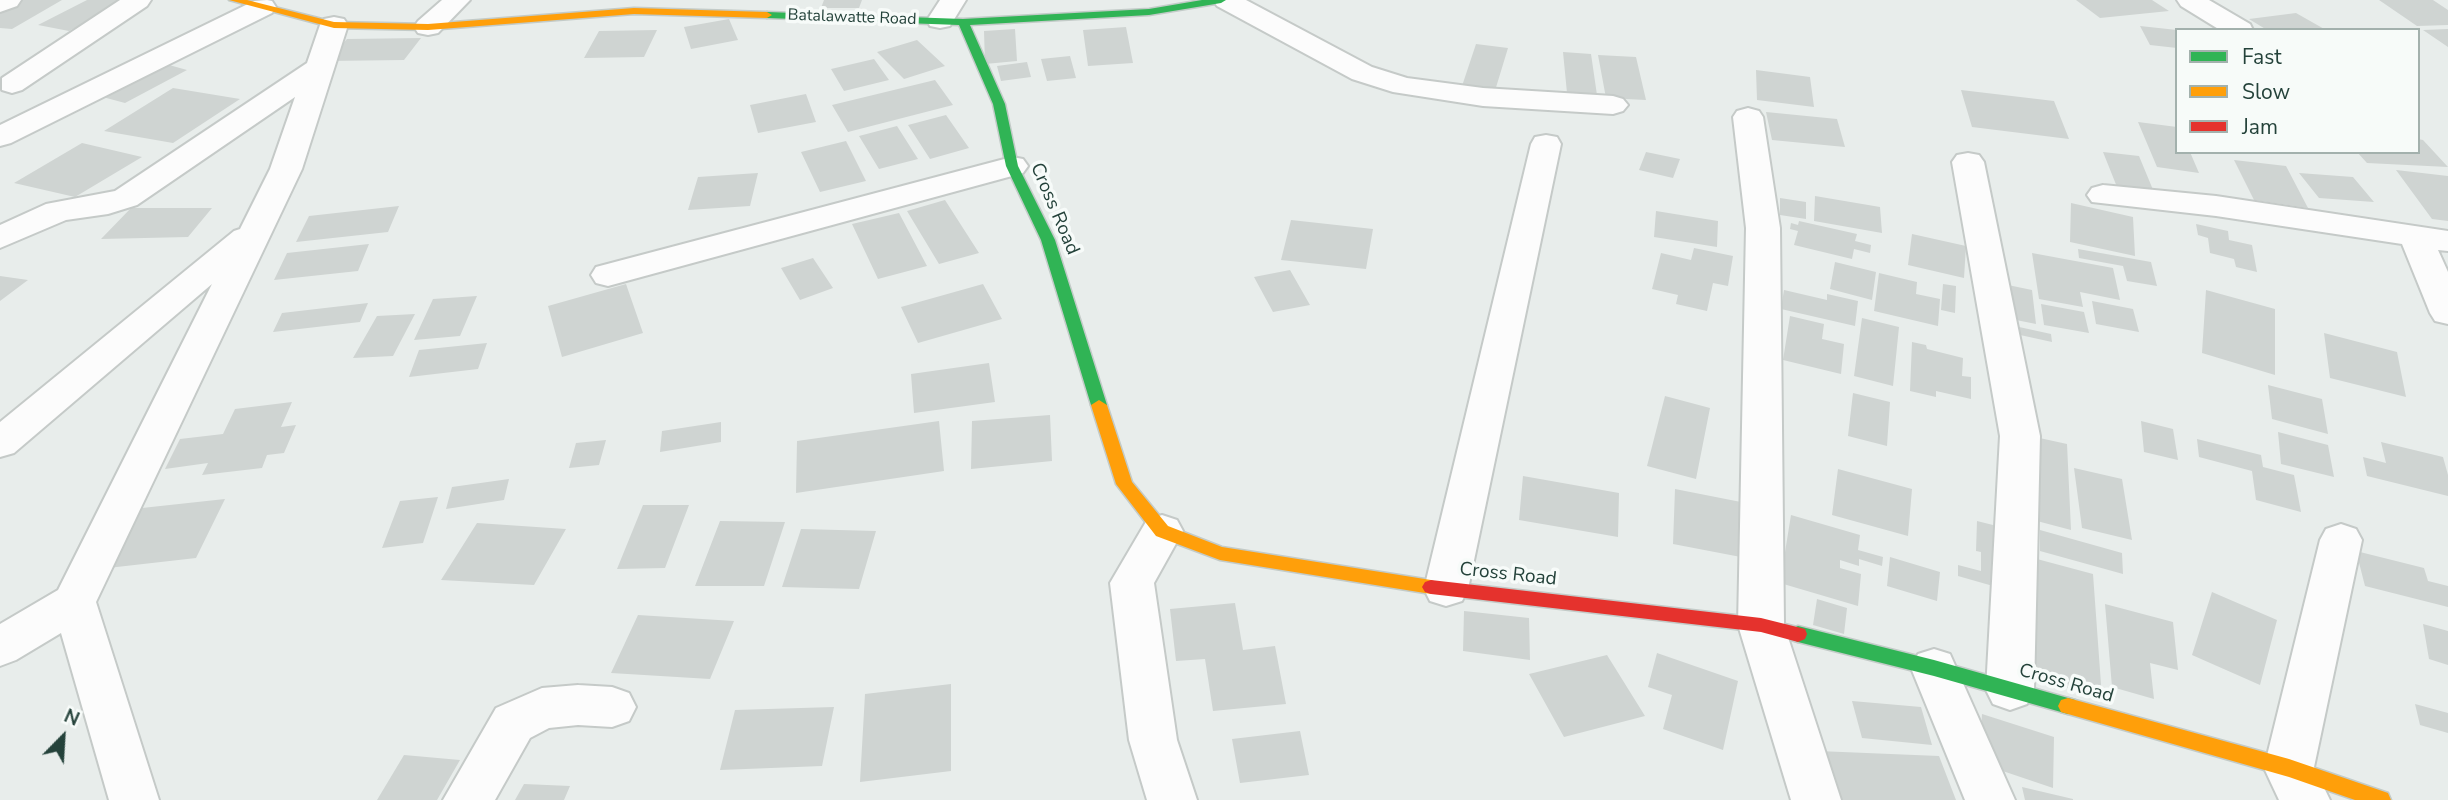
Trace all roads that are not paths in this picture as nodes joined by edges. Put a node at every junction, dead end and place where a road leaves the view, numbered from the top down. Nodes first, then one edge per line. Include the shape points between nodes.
1 (8, 0) edge
2 (138, 0) edge
3 (234, 0) edge
4 (348, 0) edge
5 (457, 0) edge
6 (1223, 0) edge
7 (2190, 0) edge
8 (0, 4) edge
9 (638, 6) edge
10 (263, 7) junction
11 (1121, 7) edge
12 (952, 14) edge
13 (325, 23) junction
14 (428, 27) junction
15 (2237, 28) edge
16 (317, 69) junction
17 (12, 85) dead end
18 (1613, 105) dead end
19 (1748, 117) dead end
20 (0, 137) edge
21 (1546, 144) dead end
22 (1968, 162) dead end
23 (1012, 166) junction
24 (2103, 195) dead end
25 (255, 230) junction
26 (0, 238) edge
27 (2432, 238) edge
28 (608, 275) dead end
29 (2448, 313) edge
30 (0, 443) edge
31 (1162, 531) junction
32 (2341, 540) dead end
33 (1446, 589) junction
34 (74, 602) junction
35 (1761, 625) junction
36 (0, 647) edge
37 (1934, 667) junction
38 (2010, 690) junction
39 (612, 707) dead end
40 (2297, 784) edge
41 (134, 800) edge
42 (468, 800) edge
43 (1172, 800) edge
44 (1816, 800) edge
45 (1990, 800) edge
46 (2381, 800) edge

1 - 8 street
2 - 17 street
3 - 10 street, Batalawatte Road
4 - 13 street
5 - 14 street
6 - 11 street, Batalawatte Road via 1149,12
6 - 18 street via 1362,73 1403,86 1483,97
7 - 15 street
9 - 12 street, Batalawatte Road
9 - 14 street, Batalawatte Road
10 - 13 street, Batalawatte Road
10 - 20 street
11 - 12 street, Batalawatte Road
12 - 23 street, Cross Road via 999,104
13 - 14 street, Batalawatte Road
13 - 16 street
16 - 25 street via 285,169
16 - 26 street via 126,198 58,211
19 - 35 street via 1763,228
21 - 33 street
22 - 38 street via 2020,436
23 - 28 street
23 - 31 street, Cross Road via 1048,240 1124,484
24 - 27 street via 2216,206
25 - 30 street
25 - 34 street
27 - 29 street
31 - 33 street, Cross Road via 1220,553
31 - 43 street via 1132,583 1153,740
32 - 40 street
33 - 35 street, Cross Road
34 - 36 street
34 - 41 street
35 - 37 street, Cross Road
35 - 44 street
37 - 38 street, Cross Road
37 - 45 street
38 - 40 street, Cross Road
39 - 42 street via 541,708 513,723
40 - 46 street, Cross Road

